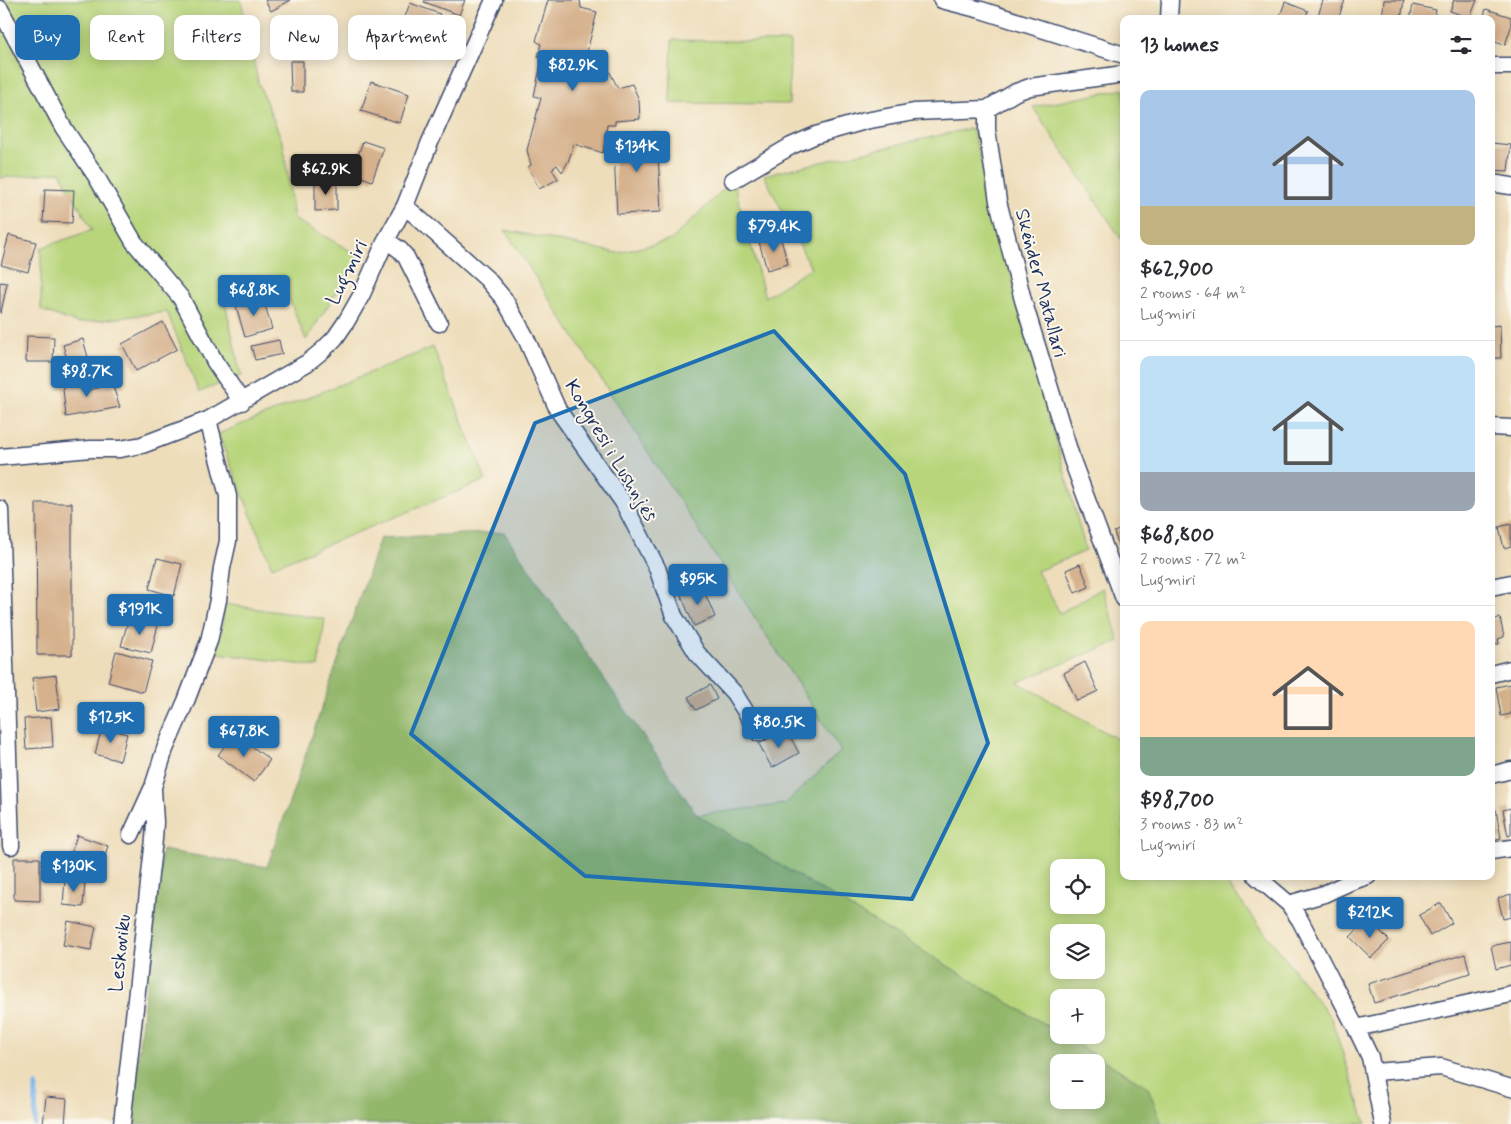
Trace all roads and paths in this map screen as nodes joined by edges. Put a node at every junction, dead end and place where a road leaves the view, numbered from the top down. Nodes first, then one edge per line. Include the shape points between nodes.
1 (494, 0) edge
2 (942, 0) edge
3 (1170, 0) edge
4 (0, 9) edge
5 (1168, 15) edge
6 (1120, 54) edge
7 (1495, 66) edge
8 (1511, 66) edge
9 (1120, 75) edge
10 (987, 109) junction
11 (733, 180) dead end
12 (1495, 184) edge
13 (1511, 186) edge
14 (405, 206) junction
15 (386, 240) junction
16 (439, 323) dead end
17 (242, 402) junction
18 (208, 420) junction
19 (1495, 427) edge
20 (1511, 428) edge
21 (0, 457) edge
22 (0, 509) edge
23 (1117, 562) edge
24 (1120, 578) edge
25 (1511, 582) edge
26 (1495, 586) edge
27 (1511, 669) edge
28 (1495, 673) edge
29 (760, 733) dead end
30 (1511, 770) edge
31 (1495, 774) edge
32 (153, 787) junction
33 (131, 835) dead end
34 (11, 846) dead end
35 (1511, 848) edge
36 (1495, 850) edge
37 (1261, 880) edge
38 (1356, 880) edge
39 (1289, 904) junction
40 (1511, 994) edge
41 (1356, 1028) junction
42 (1374, 1072) junction
43 (1511, 1088) edge
44 (122, 1124) edge
45 (1383, 1124) edge

1 - 14 street, Lugmiri
2 - 6 street
3 - 5 street
4 - 17 street via 63,127 134,242 181,298 215,362
7 - 8 street
9 - 10 street via 1030,87
10 - 11 street via 914,112 865,121 791,146
10 - 23 street, Skënder Matallari via 986,130 998,201 1023,300 1072,460
12 - 13 street
14 - 15 street, Lugmiri
14 - 29 street, Kongresi i Lushnjës via 487,279 504,299 525,336 558,410 623,502 657,568 674,616 697,653 734,693
15 - 16 street via 406,257
15 - 17 street, Lugmiri via 362,294 335,338 307,363
17 - 18 street, Lugmiri
18 - 21 street, Lugmiri via 142,445 120,449
18 - 32 street, Leskoviku via 228,496 228,541 209,641
19 - 20 street
22 - 34 street
23 - 24 street, Skënder Matallari
25 - 26 street
27 - 28 street
30 - 31 street
32 - 33 street, Leskoviku
32 - 44 street, Leskoviku via 154,839
35 - 36 street
37 - 39 street
38 - 39 street
39 - 41 street
40 - 41 street
41 - 42 street
42 - 43 street via 1441,1067
42 - 45 street

